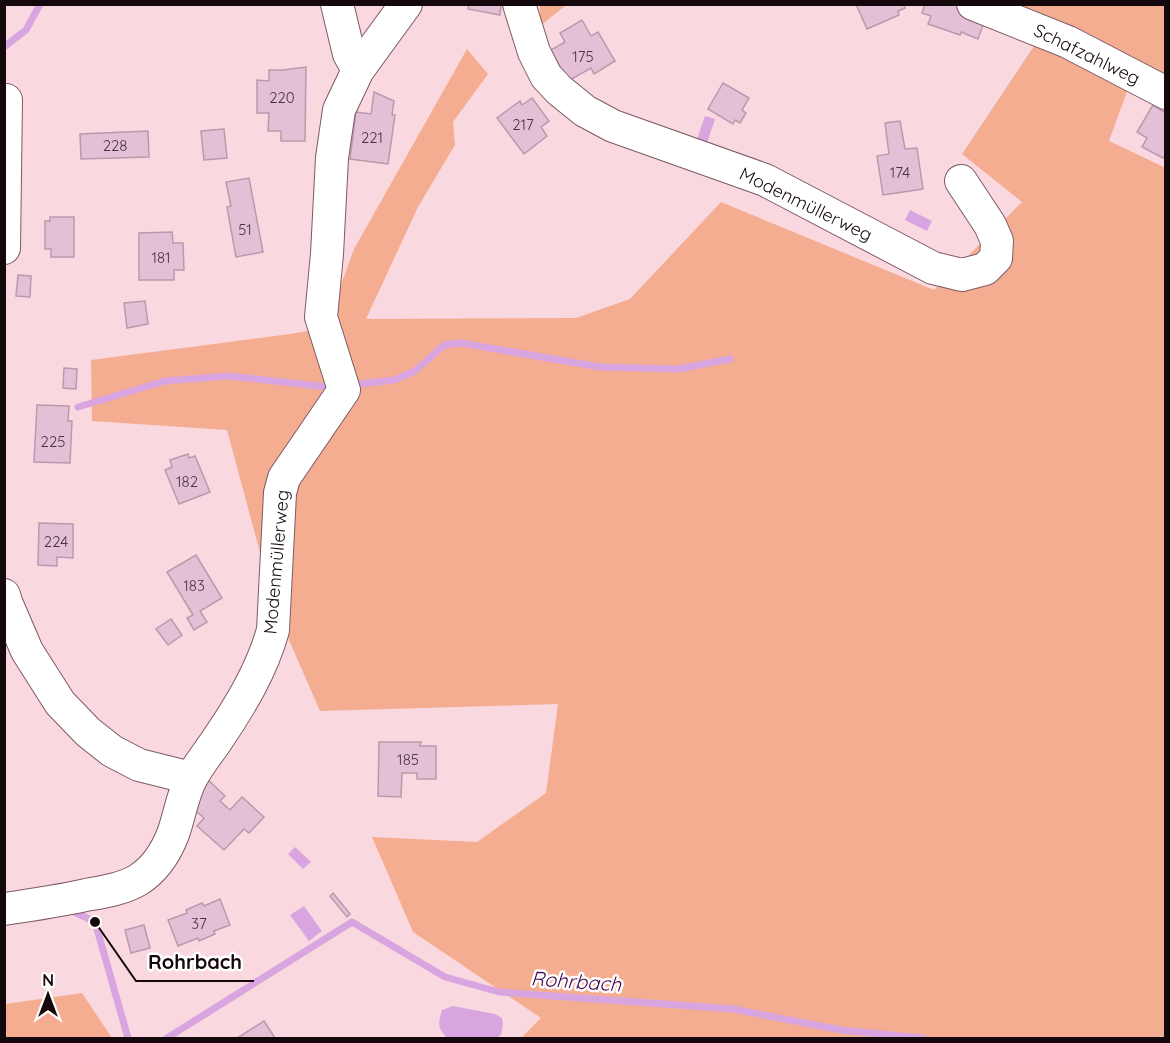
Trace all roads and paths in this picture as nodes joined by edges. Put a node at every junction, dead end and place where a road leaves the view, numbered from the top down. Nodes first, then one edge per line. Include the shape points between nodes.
1 (337, 4) edge
2 (406, 4) edge
3 (519, 4) edge
4 (973, 4) edge
5 (358, 70) junction
6 (1166, 93) edge
7 (6, 100) dead end
8 (961, 182) dead end
9 (4, 248) edge
10 (4, 595) edge
11 (191, 778) junction
12 (4, 909) edge

1 - 5 street via 349,54
2 - 5 street, Modenmüllerweg
3 - 8 street, Modenmüllerweg via 534,52 546,75 585,111 613,126 765,180 933,268 962,275 985,269 996,258 997,241
4 - 6 street, Schafzahlweg via 1068,42
5 - 11 street, Modenmüllerweg via 339,110 321,317 344,390 284,478 273,630 268,649 220,736
7 - 9 street
10 - 11 street via 27,651 60,703 88,732 139,765
11 - 12 street, Modenmüllerweg via 163,855 136,881 109,891

